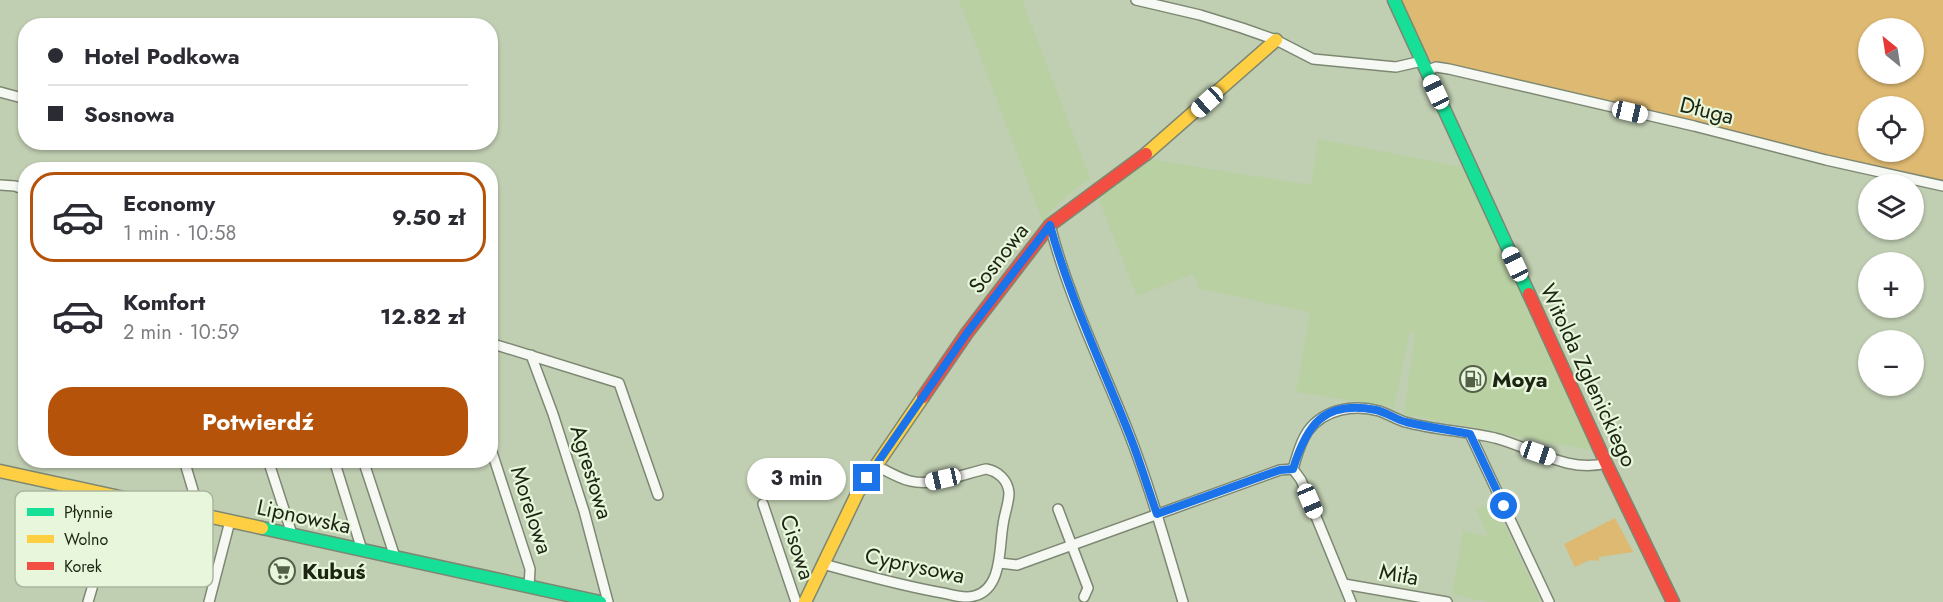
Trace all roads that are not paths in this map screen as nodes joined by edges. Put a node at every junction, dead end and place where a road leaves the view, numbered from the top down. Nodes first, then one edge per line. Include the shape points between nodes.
1 (1136, 0) edge
2 (1394, 0) edge
3 (1276, 40) junction
4 (1424, 66) junction
5 (0, 92) edge
6 (18, 97) edge
7 (0, 185) edge
8 (1943, 186) edge
9 (18, 188) edge
10 (1050, 225) junction
11 (498, 345) edge
12 (531, 355) junction
13 (1470, 434) junction
14 (1606, 463) junction
15 (876, 465) junction
16 (186, 468) edge
17 (271, 468) edge
18 (336, 468) edge
19 (366, 468) edge
20 (497, 468) edge
21 (1293, 469) junction
22 (0, 471) edge
23 (95, 491) edge
24 (193, 491) edge
25 (658, 495) dead end
26 (763, 504) dead end
27 (1058, 509) dead end
28 (1157, 514) junction
29 (213, 517) edge
30 (230, 521) junction
31 (292, 534) junction
32 (1072, 545) junction
33 (362, 550) junction
34 (395, 557) junction
35 (1000, 563) junction
36 (823, 564) junction
37 (1344, 584) junction
38 (529, 586) junction
39 (92, 587) edge
40 (213, 587) edge
41 (213, 587) edge
42 (1084, 597) dead end
43 (88, 602) edge
44 (209, 602) edge
45 (600, 602) edge
46 (608, 602) edge
47 (796, 602) edge
48 (805, 602) edge
49 (1183, 602) edge
50 (1351, 602) edge
51 (1447, 602) edge
52 (1549, 602) edge
53 (1673, 602) edge

1 - 3 street via 1200,15
2 - 4 main road, Witolda Zglenickiego
3 - 4 street via 1313,60 1396,68
3 - 10 main road, Sosnowa via 1155,147
4 - 8 street, Długa
4 - 14 main road, Witolda Zglenickiego
5 - 6 street
7 - 9 street
10 - 15 main road, Sosnowa via 967,333
10 - 28 street
11 - 12 street
12 - 25 street via 619,383
12 - 46 street, Agrestowa via 584,511
13 - 14 street via 1496,438 1565,462 1587,466
13 - 21 street via 1404,421 1378,411 1339,410 1321,418 1308,431
13 - 52 street
14 - 53 main road, Witolda Zglenickiego
15 - 35 street via 918,482 994,470 1009,494
15 - 36 main road, Sosnowa via 858,492
16 - 24 street
17 - 31 street
18 - 33 street
19 - 34 street
20 - 38 street, Morelowa via 530,569
21 - 28 street via 1280,470
21 - 37 street
22 - 23 main road, Lipnowska
26 - 47 street, Cisowa
27 - 32 street
28 - 32 street
28 - 49 street
29 - 30 main road, Lipnowska
30 - 31 main road, Lipnowska
30 - 41 street
31 - 33 main road, Lipnowska
32 - 35 street via 1017,565
32 - 42 street via 1088,588
33 - 34 main road, Lipnowska
34 - 38 main road, Lipnowska
35 - 36 street, Cyprysowa via 981,594 964,597
36 - 48 main road, Sosnowa
37 - 50 street
37 - 51 street, Miła
38 - 45 main road, Lipnowska
39 - 43 street
40 - 44 street

